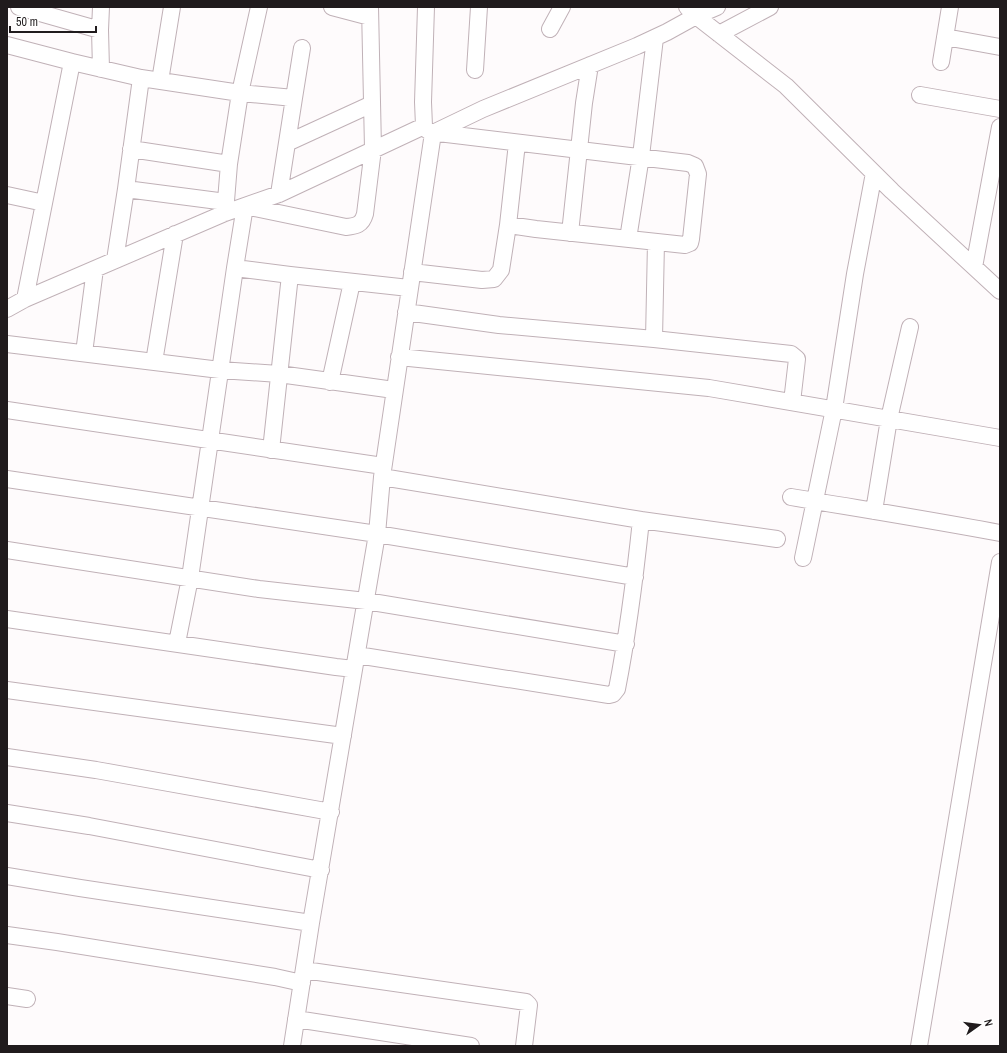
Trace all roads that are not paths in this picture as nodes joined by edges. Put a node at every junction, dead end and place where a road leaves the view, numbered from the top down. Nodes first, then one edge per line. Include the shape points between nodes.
1 (19, 7) edge
2 (101, 7) edge
3 (172, 7) edge
4 (259, 7) edge
5 (332, 7) edge
6 (426, 7) edge
7 (479, 7) edge
8 (562, 7) edge
9 (717, 7) edge
10 (770, 7) edge
11 (950, 7) edge
12 (370, 12) edge
13 (692, 12) edge
14 (100, 30) junction
15 (550, 30) dead end
16 (719, 34) junction
17 (945, 36) junction
18 (655, 38) junction
19 (7, 45) edge
20 (1000, 47) edge
21 (302, 48) dead end
22 (72, 62) junction
23 (941, 62) dead end
24 (590, 65) junction
25 (101, 69) junction
26 (475, 70) dead end
27 (140, 78) junction
28 (160, 81) junction
29 (240, 93) junction
30 (920, 95) dead end
31 (294, 98) junction
32 (372, 104) junction
33 (1000, 109) edge
34 (1000, 127) edge
35 (429, 130) junction
36 (517, 142) junction
37 (287, 143) junction
38 (131, 149) junction
39 (373, 149) junction
40 (580, 150) junction
41 (642, 156) junction
42 (229, 164) junction
43 (874, 173) junction
44 (126, 189) junction
45 (280, 194) junction
46 (7, 195) edge
47 (44, 203) junction
48 (245, 206) junction
49 (225, 208) junction
50 (508, 225) junction
51 (570, 233) junction
52 (175, 234) junction
53 (628, 239) junction
54 (656, 242) junction
55 (115, 260) junction
56 (974, 267) junction
57 (235, 268) junction
58 (95, 269) junction
59 (412, 272) junction
60 (290, 275) junction
61 (352, 282) junction
62 (409, 288) junction
63 (1000, 291) edge
64 (25, 299) junction
65 (7, 309) edge
66 (406, 312) junction
67 (910, 327) dead end
68 (654, 339) junction
69 (7, 344) edge
70 (84, 353) junction
71 (399, 357) junction
72 (154, 362) junction
73 (220, 370) junction
74 (279, 374) junction
75 (330, 382) junction
76 (394, 390) junction
77 (792, 402) junction
78 (834, 409) junction
79 (7, 410) edge
80 (889, 419) junction
81 (1000, 438) edge
82 (209, 441) junction
83 (271, 450) junction
84 (382, 472) junction
85 (7, 479) edge
86 (791, 497) dead end
87 (814, 501) junction
88 (200, 507) junction
89 (874, 511) junction
90 (640, 520) junction
91 (1000, 533) edge
92 (377, 534) junction
93 (777, 539) dead end
94 (7, 550) edge
95 (803, 558) dead end
96 (1000, 562) edge
97 (635, 577) junction
98 (190, 578) junction
99 (366, 601) junction
100 (996, 614) edge
101 (7, 619) edge
102 (177, 643) junction
103 (626, 644) junction
104 (356, 662) junction
105 (7, 690) edge
106 (343, 736) junction
107 (7, 757) edge
108 (331, 812) junction
109 (7, 813) edge
110 (321, 870) junction
111 (7, 876) edge
112 (311, 923) junction
113 (7, 935) edge
114 (303, 976) junction
115 (7, 996) edge
116 (27, 999) dead end
117 (296, 1019) junction
118 (292, 1046) edge
119 (471, 1046) edge
120 (524, 1046) edge
121 (919, 1046) edge

1 - 14 street
2 - 14 street
3 - 28 street
4 - 29 street
5 - 12 street
6 - 35 street via 422,102
7 - 26 street
8 - 15 street
9 - 13 street
10 - 16 street
11 - 17 street
12 - 32 street
13 - 16 street
13 - 18 street
14 - 25 street
16 - 43 street via 786,86
17 - 20 street
17 - 23 street
18 - 24 street
18 - 41 street
19 - 22 street
21 - 31 street
22 - 25 street
22 - 47 street
24 - 35 street
24 - 40 street
25 - 27 street
27 - 28 street
27 - 38 street
28 - 29 street
29 - 31 street
29 - 42 street
30 - 33 street
31 - 37 street
32 - 37 street
32 - 39 street
34 - 56 street
35 - 36 street
35 - 39 street
35 - 59 street
36 - 40 street
36 - 50 street
37 - 45 street
38 - 42 street
38 - 44 street
39 - 45 street
39 - 48 street via 364,214 359,225 346,227
40 - 41 street
40 - 51 street
41 - 53 street
41 - 54 street via 688,163 695,166 698,174 690,242 682,245
42 - 49 street
43 - 56 street
43 - 78 street
44 - 49 street
44 - 55 street
45 - 48 street
46 - 47 street
47 - 64 street
48 - 49 street
48 - 57 street
49 - 52 street
50 - 51 street
50 - 59 street via 501,270 494,279 482,280
51 - 53 street
52 - 55 street
52 - 72 street
53 - 54 street
54 - 68 street
55 - 58 street
56 - 63 street
57 - 60 street
57 - 73 street
58 - 64 street
58 - 70 street
59 - 62 street
60 - 61 street
60 - 74 street
61 - 62 street
61 - 75 street
62 - 66 street
64 - 65 street
66 - 68 street via 498,325
66 - 71 street
67 - 80 street
68 - 77 street via 794,355 797,362
69 - 70 street
70 - 72 street
71 - 76 street
71 - 77 street via 709,388
72 - 73 street
73 - 74 street
73 - 82 street
74 - 75 street
74 - 83 street
75 - 76 street
76 - 84 street
77 - 78 street
78 - 80 street
78 - 87 street
79 - 82 street
80 - 81 street
80 - 89 street
82 - 83 street
82 - 88 street
83 - 84 street
84 - 90 street
84 - 92 street
85 - 88 street
86 - 87 street
87 - 89 street
87 - 95 street
88 - 92 street
88 - 98 street
89 - 91 street
90 - 93 street
90 - 97 street
92 - 97 street
92 - 99 street
94 - 98 street
96 - 100 street
97 - 103 street
98 - 99 street
98 - 102 street
99 - 103 street
99 - 104 street
100 - 121 street
101 - 102 street
102 - 104 street
103 - 104 street via 617,689 609,695
104 - 106 street
105 - 106 street
106 - 108 street
107 - 108 street via 96,770
108 - 110 street
109 - 110 street
110 - 112 street
111 - 112 street
112 - 114 street
113 - 114 street via 276,977
114 - 117 street
114 - 120 street via 526,1002 529,1005
115 - 116 street
117 - 118 street
117 - 119 street

